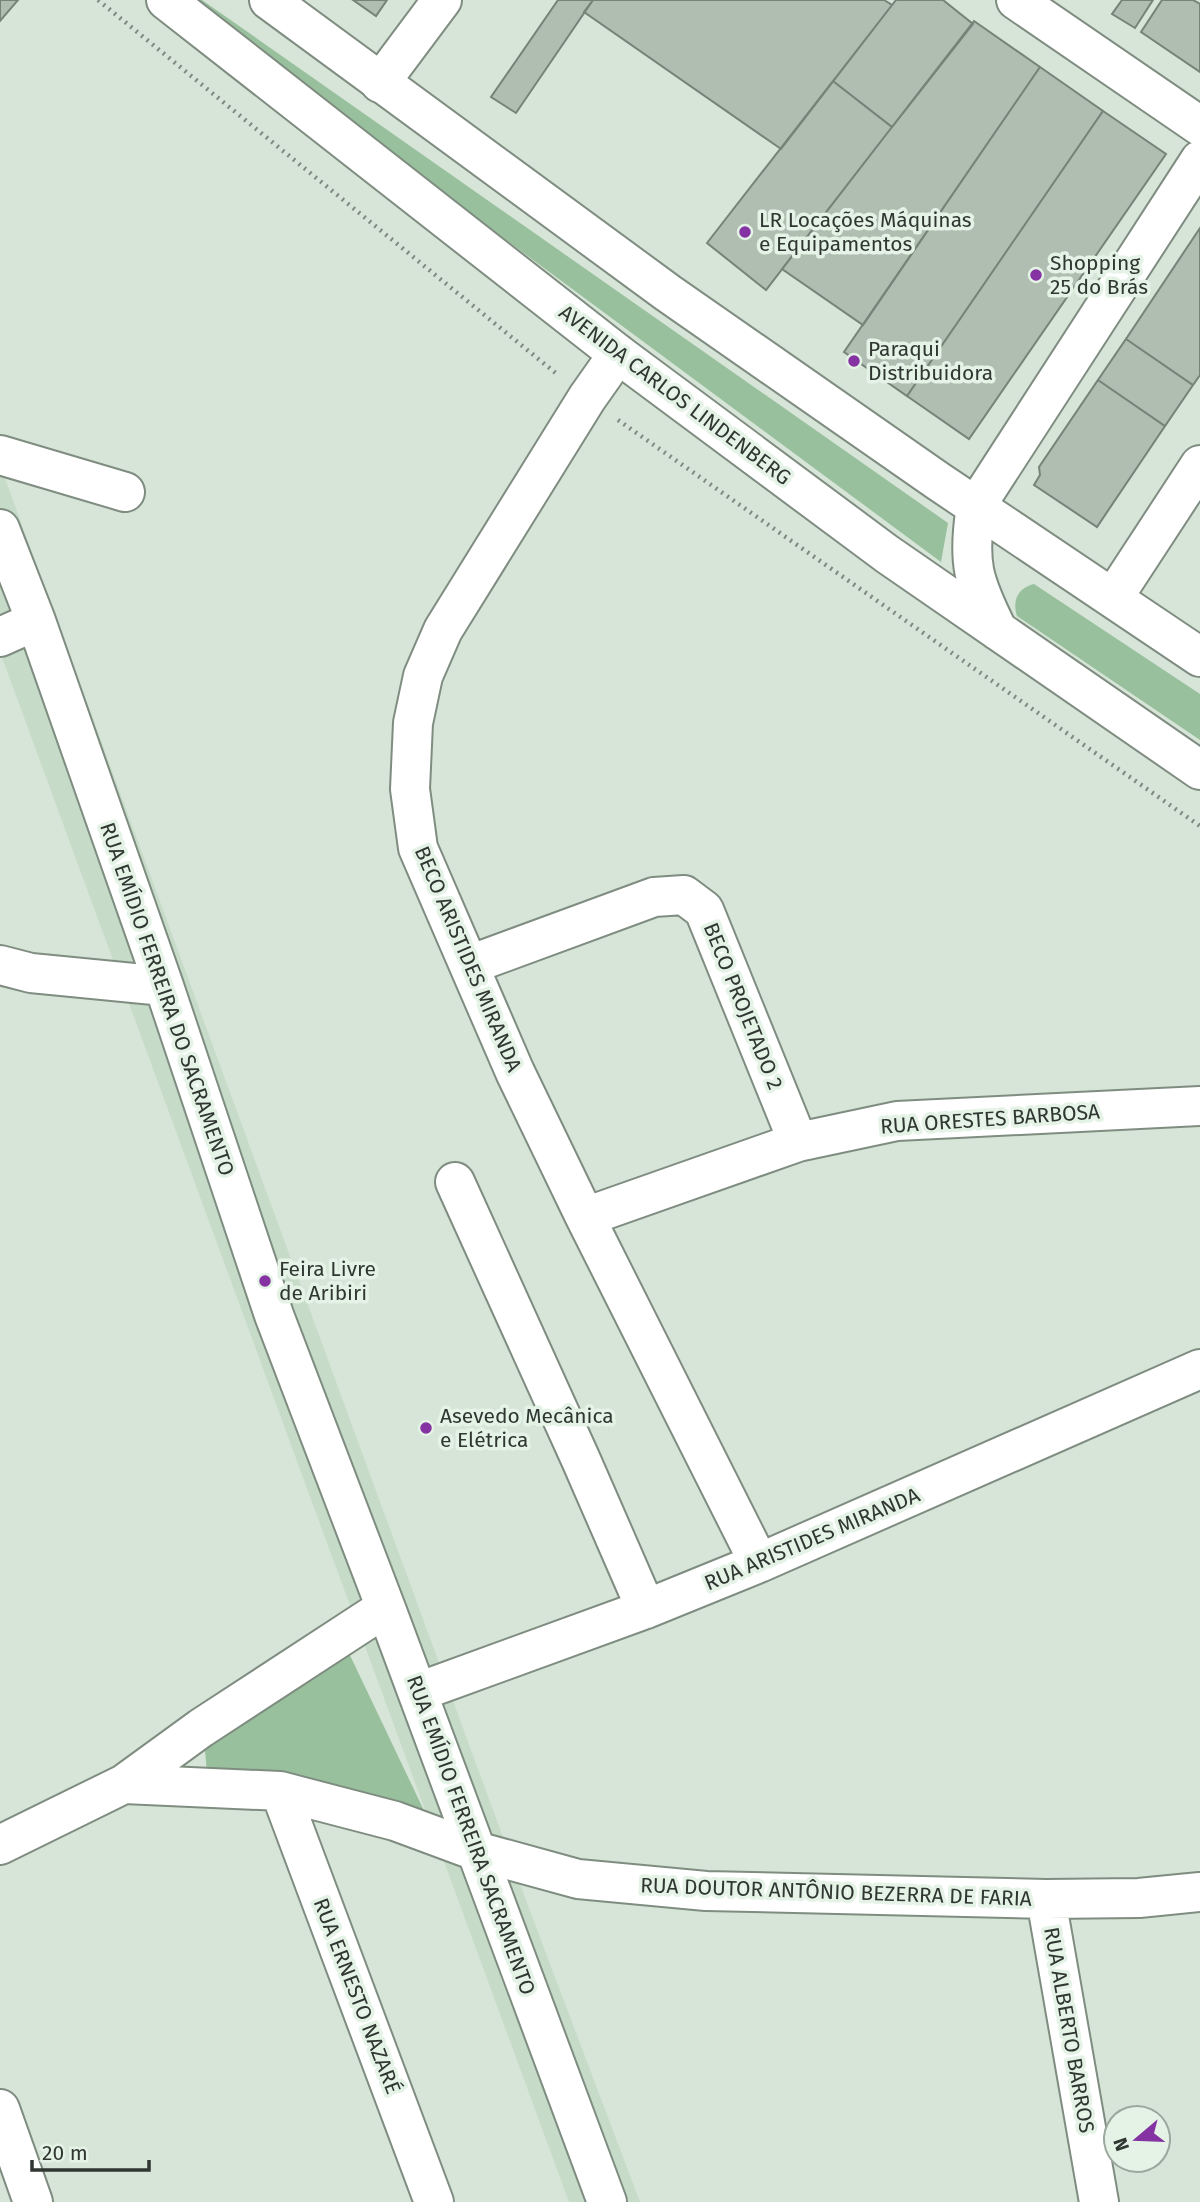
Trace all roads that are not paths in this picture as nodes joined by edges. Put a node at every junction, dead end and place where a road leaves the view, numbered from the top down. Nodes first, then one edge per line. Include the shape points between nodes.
1 (166, 0) edge
2 (269, 0) edge
3 (442, 0) edge
4 (1016, 0) edge
5 (380, 83) junction
6 (1200, 126) edge
7 (1200, 160) edge
8 (618, 354) junction
9 (0, 454) edge
10 (1200, 465) edge
11 (125, 492) dead end
12 (976, 506) junction
13 (0, 529) edge
14 (1113, 598) junction
15 (36, 621) junction
16 (998, 631) junction
17 (0, 637) edge
18 (1200, 657) edge
19 (1200, 770) edge
20 (0, 965) edge
21 (469, 965) junction
22 (164, 986) junction
23 (1200, 1106) edge
24 (799, 1142) junction
25 (455, 1182) dead end
26 (585, 1217) junction
27 (1200, 1369) edge
28 (332, 1469) joint
29 (759, 1563) junction
30 (646, 1609) junction
31 (387, 1611) junction
32 (418, 1692) junction
33 (201, 1728) junction
34 (124, 1784) junction
35 (216, 1786) junction
36 (279, 1791) junction
37 (0, 1845) edge
38 (477, 1851) junction
39 (1200, 1892) edge
40 (1046, 1899) junction
41 (0, 2109) edge
42 (33, 2202) edge
43 (434, 2202) edge
44 (607, 2202) edge
45 (1099, 2202) edge

1 - 8 street, AVENIDA CARLOS LINDENBERG
2 - 5 street
3 - 5 street
4 - 6 street
5 - 12 street via 668,293
7 - 12 street
8 - 16 street, AVENIDA CARLOS LINDENBERG
8 - 21 street, BECO ARISTIDES MIRANDA via 443,629 423,676 412,723 410,789 418,848
9 - 11 street
10 - 14 street
12 - 14 street
12 - 16 street via 972,562 978,591
13 - 15 street, RUA EMÍDIO FERREIRA DO SACRAMENTO
14 - 18 street
15 - 17 street
15 - 22 street, RUA EMÍDIO FERREIRA DO SACRAMENTO
16 - 19 street, AVENIDA CARLOS LINDENBERG
20 - 22 street via 31,973
21 - 24 street, BECO PROJETADO 2 via 654,898 684,895 704,910
21 - 26 street, BECO ARISTIDES MIRANDA
22 - 28 street, RUA EMÍDIO FERREIRA DO SACRAMENTO via 274,1315
23 - 24 street, RUA ORESTES BARBOSA via 897,1121
24 - 26 street, RUA ORESTES BARBOSA
25 - 30 street
26 - 29 street, BECO ARISTIDES MIRANDA
27 - 29 street, RUA ARISTIDES MIRANDA
28 - 31 street, RUA EMÍDIO FERREIRA SACRAMENTO
29 - 30 street, RUA ARISTIDES MIRANDA
30 - 32 street, RUA ARISTIDES MIRANDA
31 - 32 street, RUA EMÍDIO FERREIRA SACRAMENTO
31 - 33 street
32 - 38 street, RUA EMÍDIO FERREIRA SACRAMENTO
33 - 34 street
33 - 35 street via 189,1745 189,1760 195,1773
34 - 35 street, RUA DOUTOR ANTÔNIO BEZERRA DE FARIA
34 - 37 street
35 - 36 street, RUA DOUTOR ANTÔNIO BEZERRA DE FARIA
36 - 38 street, RUA DOUTOR ANTÔNIO BEZERRA DE FARIA via 395,1821
36 - 43 street, RUA ERNESTO NAZARÉ
38 - 40 street, RUA DOUTOR ANTÔNIO BEZERRA DE FARIA via 578,1879 694,1890
38 - 44 street, RUA EMÍDIO FERREIRA SACRAMENTO
39 - 40 street, RUA DOUTOR ANTÔNIO BEZERRA DE FARIA
40 - 45 street, RUA ALBERTO BARROS
41 - 42 street

